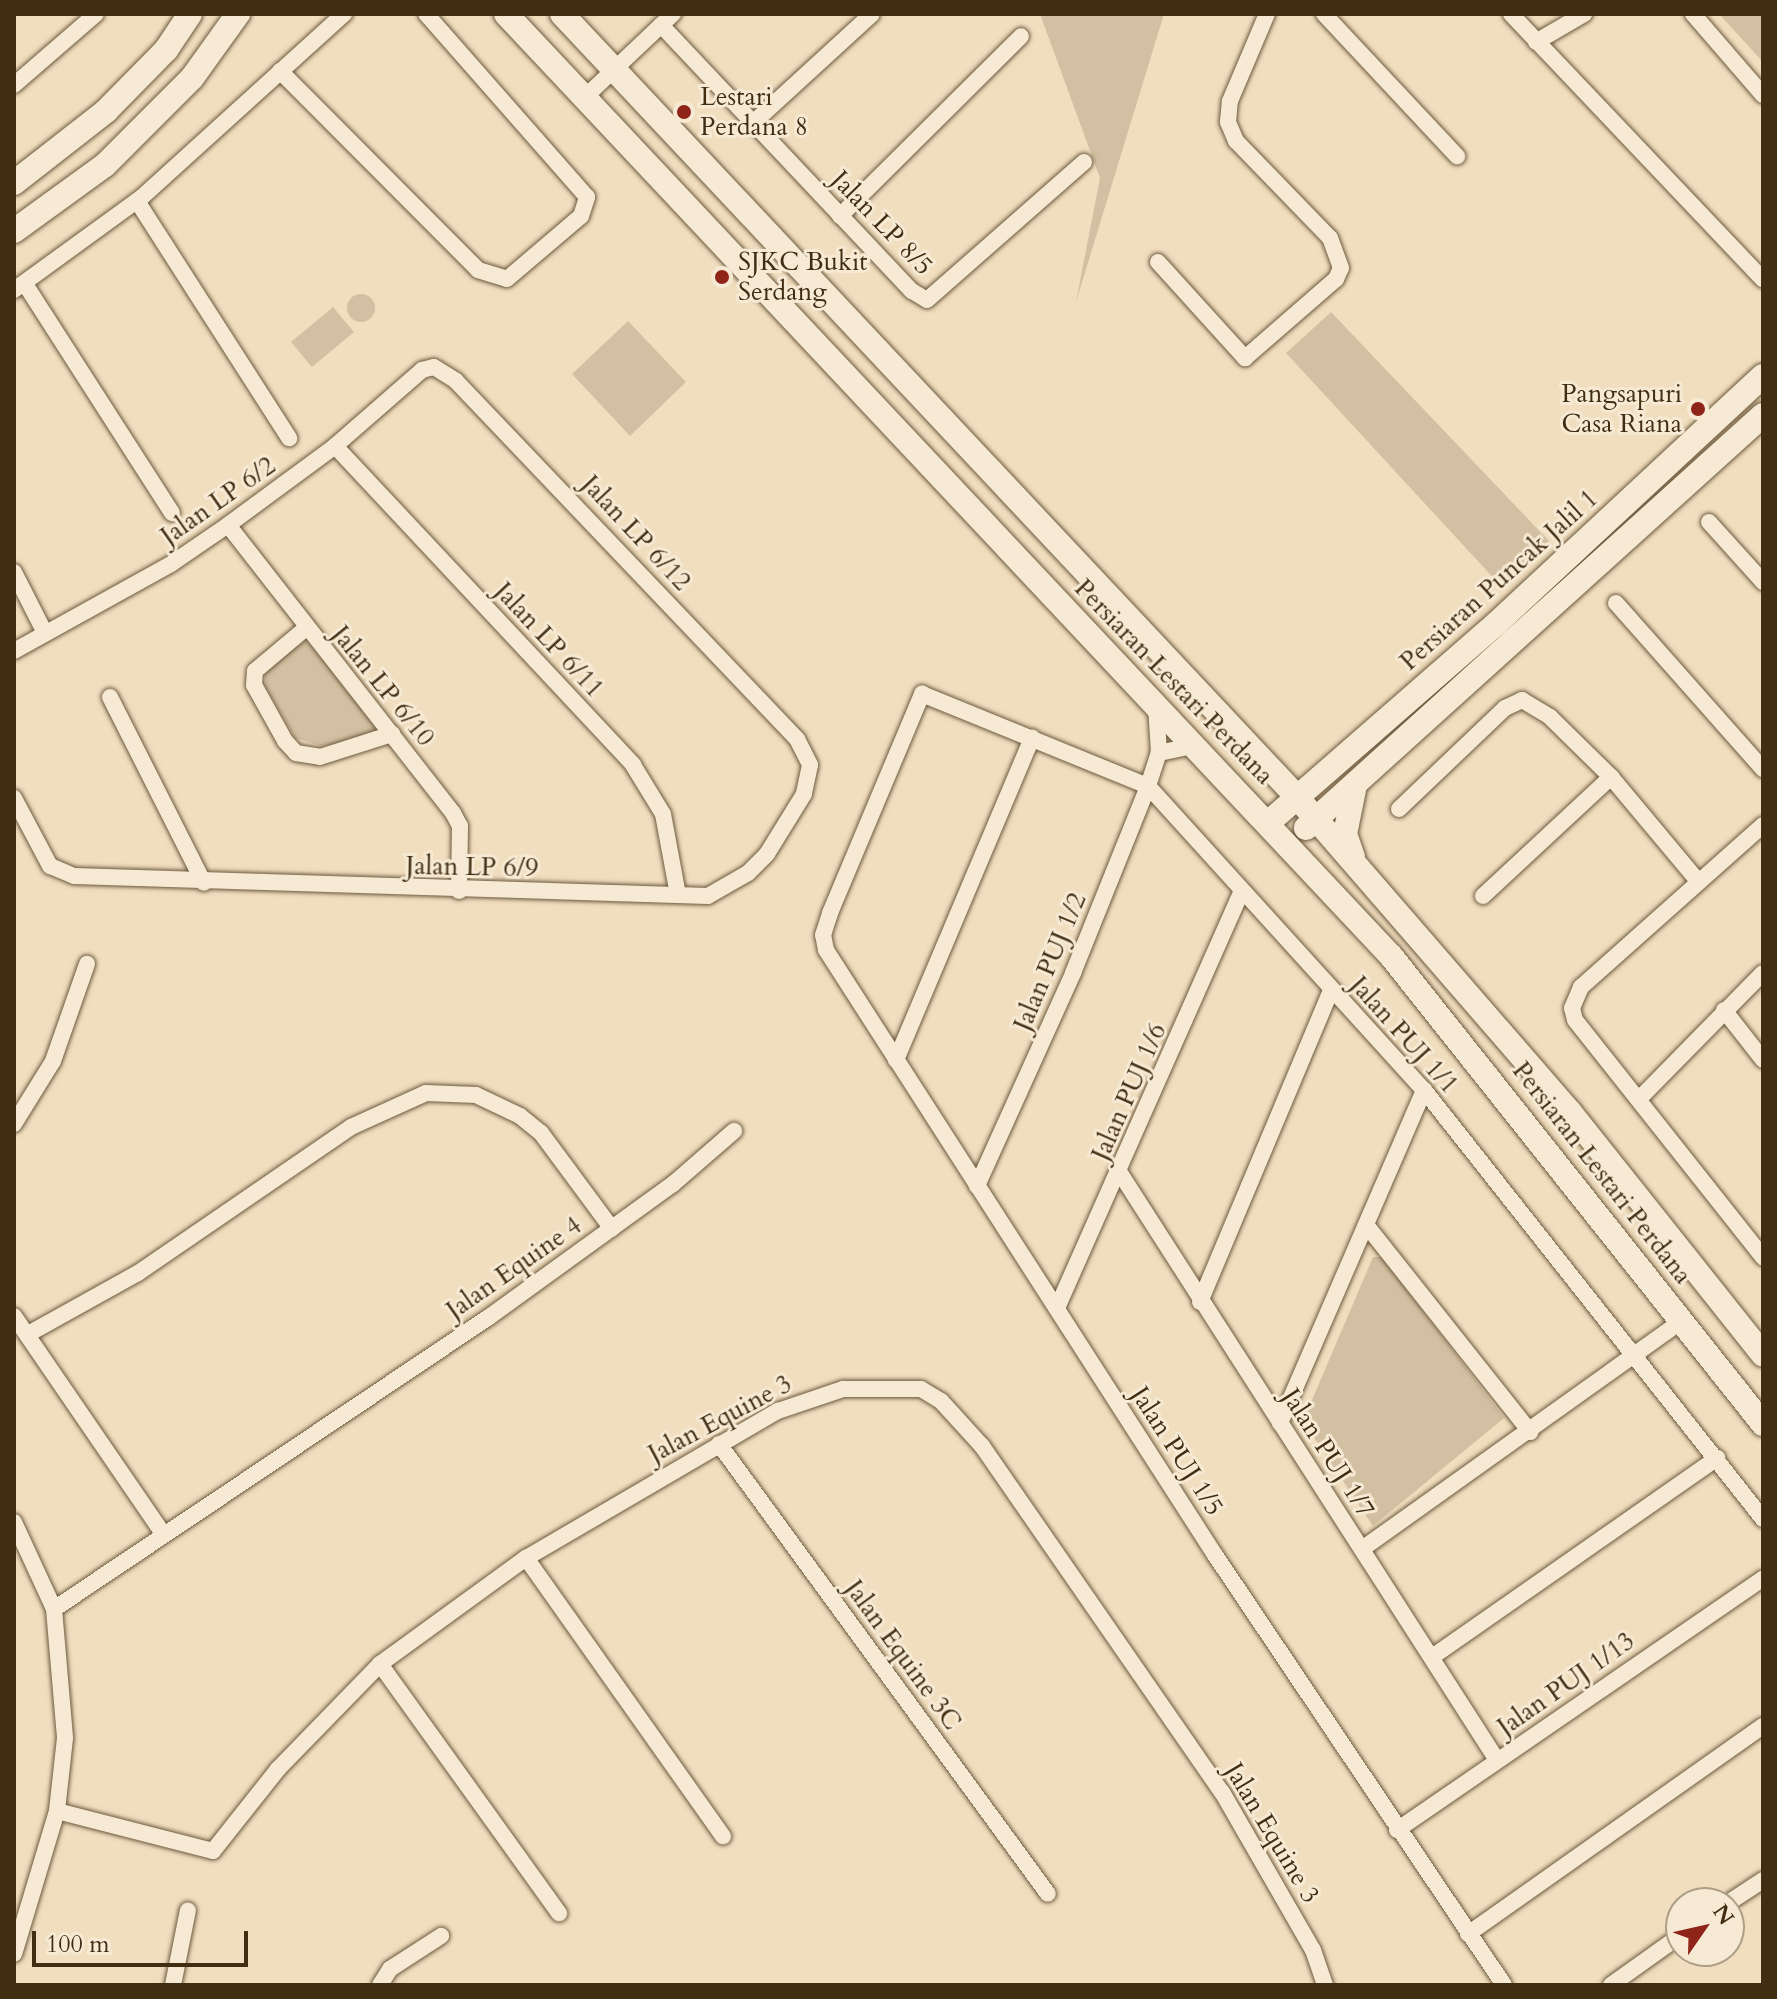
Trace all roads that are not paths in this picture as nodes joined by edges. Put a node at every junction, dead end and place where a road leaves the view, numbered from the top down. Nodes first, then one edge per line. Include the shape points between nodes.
1 (96, 14) edge
2 (190, 14) edge
3 (238, 14) edge
4 (344, 14) edge
5 (426, 14) edge
6 (506, 14) edge
7 (562, 14) edge
8 (872, 14) edge
9 (1267, 14) edge
10 (1324, 14) edge
11 (1511, 14) edge
12 (1584, 14) edge
13 (1693, 14) edge
14 (667, 19) edge
15 (1021, 36) dead end
16 (1536, 42) junction
17 (614, 68) junction
18 (280, 71) junction
19 (14, 85) edge
20 (1763, 95) edge
21 (583, 99) junction
22 (753, 123) junction
23 (1457, 156) dead end
24 (1084, 162) dead end
25 (14, 183) edge
26 (137, 201) junction
27 (840, 216) junction
28 (14, 231) edge
29 (1158, 262) dead end
30 (1763, 280) edge
31 (19, 287) edge
32 (434, 367) joint
33 (1763, 376) edge
34 (935, 409) junction
35 (1763, 415) edge
36 (289, 438) dead end
37 (906, 440) junction
38 (335, 446) junction
39 (172, 513) dead end
40 (1709, 522) dead end
41 (228, 525) junction
42 (14, 572) edge
43 (1763, 582) edge
44 (1616, 603) dead end
45 (306, 628) junction
46 (45, 633) junction
47 (14, 651) edge
48 (110, 697) dead end
49 (1156, 704) junction
50 (392, 734) junction
51 (1032, 738) junction
52 (797, 739) joint
53 (1196, 745) junction
54 (1159, 753) junction
55 (1263, 761) junction
56 (1763, 769) edge
57 (1325, 770) junction
58 (1611, 777) junction
59 (1355, 783) junction
60 (1148, 786) junction
61 (1296, 796) junction
62 (14, 798) edge
63 (1399, 809) dead end
64 (1316, 820) junction
65 (1269, 822) junction
66 (1763, 825) edge
67 (1290, 844) junction
68 (1356, 866) junction
69 (1698, 881) junction
70 (204, 883) junction
71 (459, 891) junction
72 (1241, 892) junction
73 (678, 895) junction
74 (1483, 896) dead end
75 (823, 935) joint
76 (87, 964) dead end
77 (1763, 973) edge
78 (1331, 990) junction
79 (1724, 1010) junction
80 (896, 1060) junction
81 (1763, 1060) edge
82 (1424, 1090) junction
83 (1640, 1098) junction
84 (14, 1124) edge
85 (734, 1131) dead end
86 (1120, 1173) junction
87 (977, 1186) junction
88 (1367, 1226) junction
89 (612, 1229) junction
90 (1763, 1257) edge
91 (1200, 1302) junction
92 (1057, 1308) junction
93 (14, 1316) edge
94 (1682, 1321) junction
95 (30, 1333) junction
96 (1763, 1355) edge
97 (1632, 1357) junction
98 (1280, 1423) junction
99 (1763, 1424) edge
100 (1530, 1432) junction
101 (719, 1444) junction
102 (1717, 1458) junction
103 (1763, 1519) edge
104 (14, 1522) edge
105 (163, 1534) junction
106 (1362, 1549) junction
107 (526, 1558) junction
108 (1763, 1578) edge
109 (54, 1609) junction
110 (1432, 1657) junction
111 (380, 1664) junction
112 (1763, 1726) edge
113 (1497, 1760) junction
114 (57, 1811) junction
115 (1397, 1830) junction
116 (723, 1836) dead end
117 (1763, 1880) edge
118 (1745, 1892) edge
119 (1048, 1894) dead end
120 (188, 1910) dead end
121 (559, 1913) dead end
122 (1468, 1934) junction
123 (441, 1936) dead end
124 (1665, 1946) edge
125 (14, 1954) edge
126 (173, 1985) edge
127 (380, 1985) edge
128 (1325, 1985) edge
129 (1504, 1985) edge
130 (1611, 1985) edge

1 - 19 street
2 - 25 main road via 166,50 106,111
3 - 28 main road via 192,78 105,165
4 - 18 street
5 - 18 street via 587,197 581,216 514,275 489,277
6 - 21 main road, Persiaran Lestari Perdana
7 - 17 main road, Persiaran Lestari Perdana
8 - 22 street
9 - 29 street via 1230,101 1228,122 1236,141 1330,238 1340,254 1336,279 1245,358
10 - 23 street
11 - 16 street
12 - 16 street
13 - 20 street
14 - 17 street
14 - 22 street, Jalan LP 8/5
15 - 27 street
16 - 30 street
17 - 21 street
17 - 34 main road, Persiaran Lestari Perdana
18 - 26 street
21 - 37 main road, Persiaran Lestari Perdana
22 - 27 street, Jalan LP 8/5
24 - 27 street, Jalan LP 8/5 via 927,300
26 - 31 street
26 - 36 street
31 - 39 street
32 - 38 street, Jalan LP 6/2 via 411,379
32 - 52 street, Jalan LP 6/12 via 456,381
33 - 57 main road, Persiaran Puncak Jalil 1 via 1497,623
34 - 37 main road
34 - 55 main road, Persiaran Lestari Perdana
35 - 59 main road
37 - 49 main road, Persiaran Lestari Perdana
38 - 41 street, Jalan LP 6/2
38 - 73 street, Jalan LP 6/11 via 633,765 663,814
40 - 43 street
41 - 45 street, Jalan LP 6/10
41 - 46 street, Jalan LP 6/2 via 171,564
42 - 46 street
44 - 56 street
45 - 50 street, Jalan LP 6/10
45 - 50 street via 255,671 254,685 285,741 296,753 320,757
46 - 47 street, Jalan LP 6/2
48 - 70 street
49 - 53 main road, Persiaran Lestari Perdana
49 - 54 street, Jalan PUJ 1/2
50 - 71 street, Jalan LP 6/10 via 460,826
51 - 60 street, Jalan PUJ 1/1
51 - 75 street, Jalan PUJ 1/1 via 922,694
51 - 80 street
52 - 73 street, Jalan LP 6/9 via 810,765 809,780 767,854 729,886 708,896
53 - 54 street
53 - 65 main road, Persiaran Lestari Perdana
54 - 60 street, Jalan PUJ 1/2
55 - 57 main road via 1297,771
55 - 61 main road, Persiaran Lestari Perdana
57 - 61 main road, Persiaran Puncak Jalil 1
58 - 63 street via 1550,717 1522,700 1505,708
58 - 69 street
58 - 74 street
59 - 64 main road
59 - 68 main road via 1345,834
60 - 72 street, Jalan PUJ 1/1
60 - 87 street, Jalan PUJ 1/2 via 1073,973
61 - 64 main road, Persiaran Lestari Perdana
61 - 65 main road, Persiaran Puncak Jalil 1
62 - 70 street, Jalan LP 6/9 via 50,866 74,876
64 - 67 main road
64 - 68 main road, Persiaran Lestari Perdana
65 - 67 main road, Persiaran Lestari Perdana
66 - 69 street
67 - 94 main road, Persiaran Lestari Perdana via 1493,1079
68 - 96 main road, Persiaran Lestari Perdana via 1570,1112
69 - 83 street via 1581,987 1572,1008 1575,1020
70 - 71 street, Jalan LP 6/9
71 - 73 street, Jalan LP 6/9
72 - 78 street, Jalan PUJ 1/1
72 - 86 street, Jalan PUJ 1/6
75 - 80 street, Jalan PUJ 1/5 via 826,950
76 - 84 street via 53,1061
77 - 79 street
78 - 82 street, Jalan PUJ 1/1
78 - 91 street
79 - 81 street
79 - 83 street
80 - 87 street, Jalan PUJ 1/5
82 - 88 street
82 - 97 street, Jalan PUJ 1/1
83 - 90 street
85 - 89 street
86 - 91 street, Jalan PUJ 1/7
86 - 92 street, Jalan PUJ 1/6
87 - 92 street, Jalan PUJ 1/5
88 - 98 street
88 - 100 street
89 - 95 street, Jalan Equine 4 via 541,1133 520,1116 476,1095 426,1093 351,1127 138,1273
89 - 105 street, Jalan Equine 4
91 - 98 street, Jalan PUJ 1/7
92 - 115 street, Jalan PUJ 1/5
93 - 95 street
94 - 97 street
94 - 99 main road, Persiaran Lestari Perdana
95 - 105 street
97 - 100 street
97 - 102 street, Jalan PUJ 1/1
98 - 106 street, Jalan PUJ 1/7
100 - 106 street
101 - 107 street, Jalan Equine 3
101 - 119 street, Jalan Equine 3C
101 - 128 street, Jalan Equine 3 via 778,1411 843,1389 921,1389 941,1401 1013,1488 1222,1792 1313,1950
102 - 103 street, Jalan PUJ 1/1
102 - 110 street
104 - 109 street
105 - 109 street, Jalan Equine 4
106 - 110 street, Jalan PUJ 1/7
107 - 111 street, Jalan Equine 3
107 - 116 street
108 - 113 street, Jalan PUJ 1/13
109 - 114 street via 65,1738
110 - 113 street, Jalan PUJ 1/7
111 - 114 street, Jalan Equine 3 via 278,1769 213,1851
111 - 121 street
112 - 122 street
113 - 115 street, Jalan PUJ 1/13
114 - 125 street
115 - 122 street, Jalan PUJ 1/5
117 - 118 street
120 - 126 street
122 - 129 street, Jalan PUJ 1/5
123 - 127 street via 390,1969
124 - 130 street

